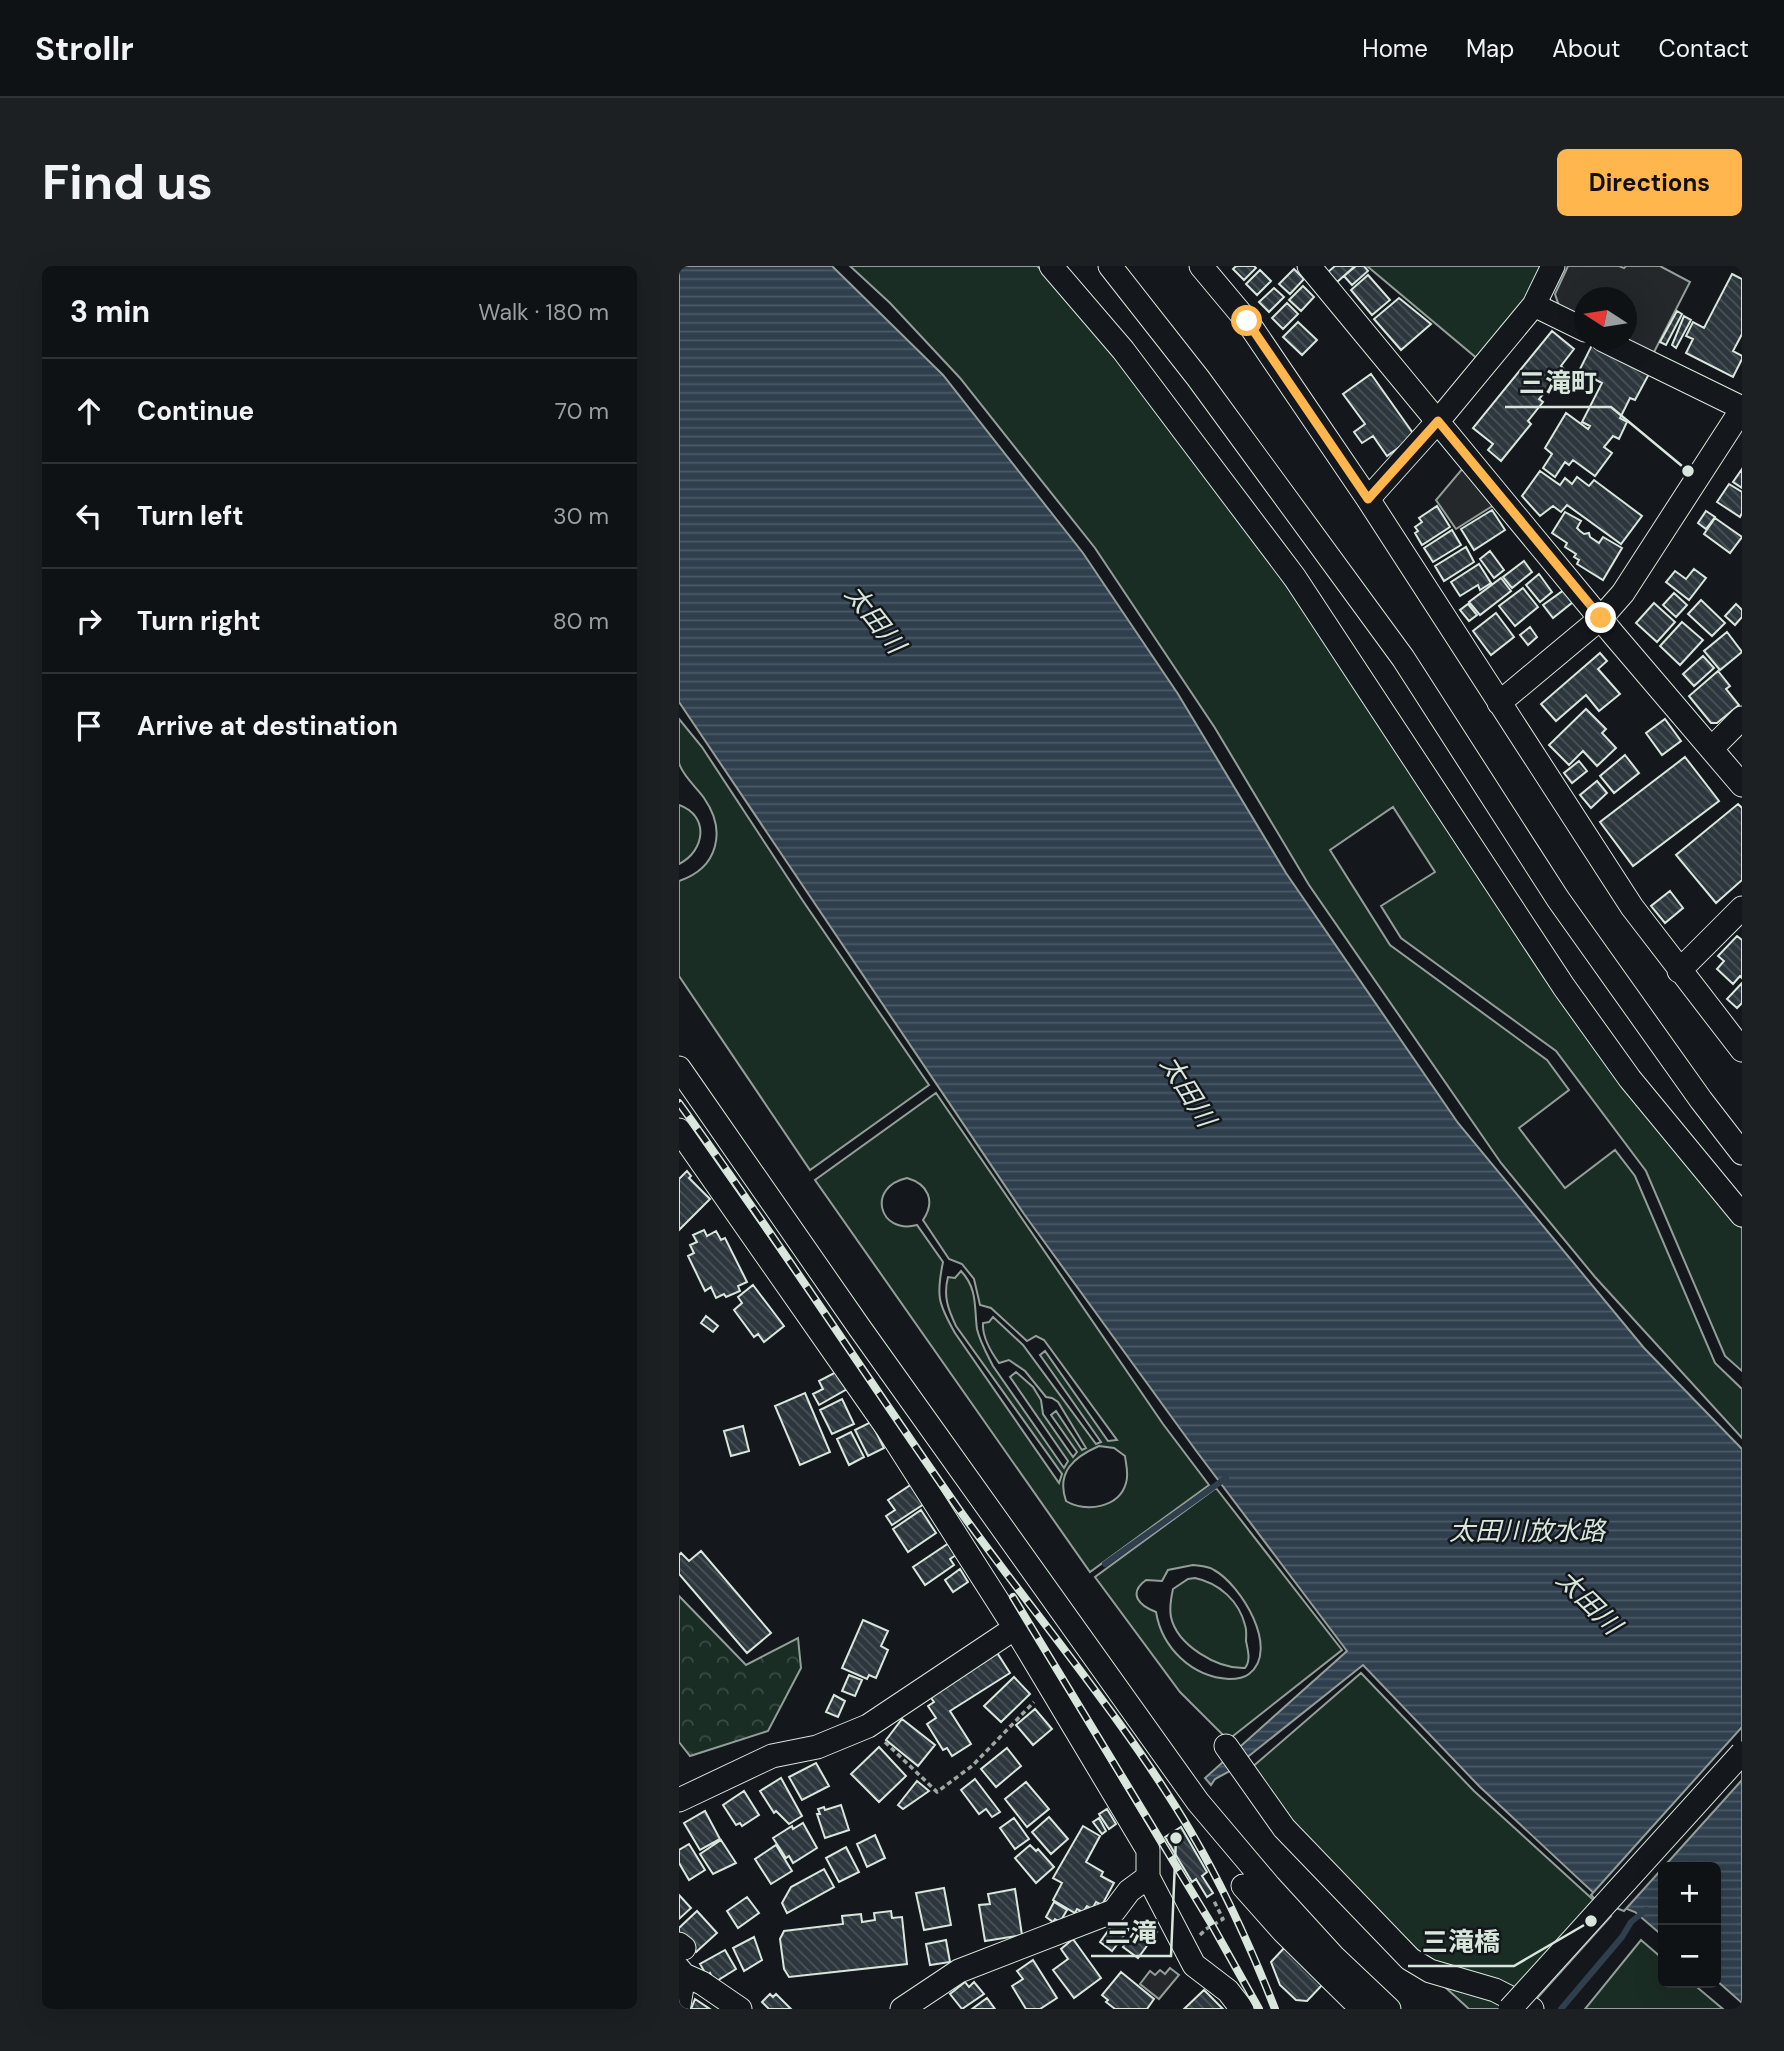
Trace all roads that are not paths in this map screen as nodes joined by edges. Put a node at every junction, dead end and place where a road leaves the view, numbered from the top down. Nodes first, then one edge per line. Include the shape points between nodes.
1 (1051, 266) edge
2 (1109, 266) edge
3 (1201, 266) edge
4 (1309, 266) edge
5 (1553, 266) edge
6 (1534, 305) junction
7 (1574, 325) edge
8 (1624, 350) edge
9 (1742, 409) edge
10 (1438, 421) junction
11 (1368, 499) junction
12 (1601, 618) junction
13 (1499, 703) junction
14 (1742, 718) edge
15 (1712, 748) junction
16 (1742, 785) edge
17 (1742, 908) edge
18 (1679, 971) junction
19 (1742, 1051) edge
20 (679, 1068) edge
21 (679, 1130) edge
22 (1742, 1153) edge
23 (1742, 1215) edge
24 (1015, 1628) junction
25 (1226, 1746) dead end
26 (1742, 1753) edge
27 (679, 1800) edge
28 (1148, 1877) junction
29 (1243, 1886) dead end
30 (681, 1959) edge
31 (679, 2005) edge
32 (1524, 2008) edge
33 (740, 2009) edge
34 (902, 2009) edge
35 (1242, 2009) edge
36 (1363, 2009) edge
37 (1389, 2009) edge

1 - 23 street via 1123,350 1287,568 1563,987 1630,1080
2 - 22 street via 1403,657 1558,899
3 - 11 street via 1247,321
4 - 10 street
5 - 6 street
6 - 7 street
6 - 10 street
8 - 9 street
9 - 12 street via 1623,593
10 - 11 street
10 - 12 street
11 - 13 street
12 - 13 street
12 - 15 street
13 - 18 street
14 - 15 street
15 - 16 street
17 - 18 street
18 - 19 street
20 - 37 street via 1198,1802 1333,1956
21 - 24 street via 888,1429
24 - 27 street via 868,1726 817,1747 772,1756
24 - 28 street via 1148,1850
25 - 32 street via 1284,1828 1410,1959 1430,1972 1511,1996
26 - 32 street, bridge
28 - 34 street via 1129,1891 1114,1911 959,1971
28 - 35 street via 1194,1965 1228,1991
29 - 36 street
30 - 31 street
30 - 33 street via 702,1983

